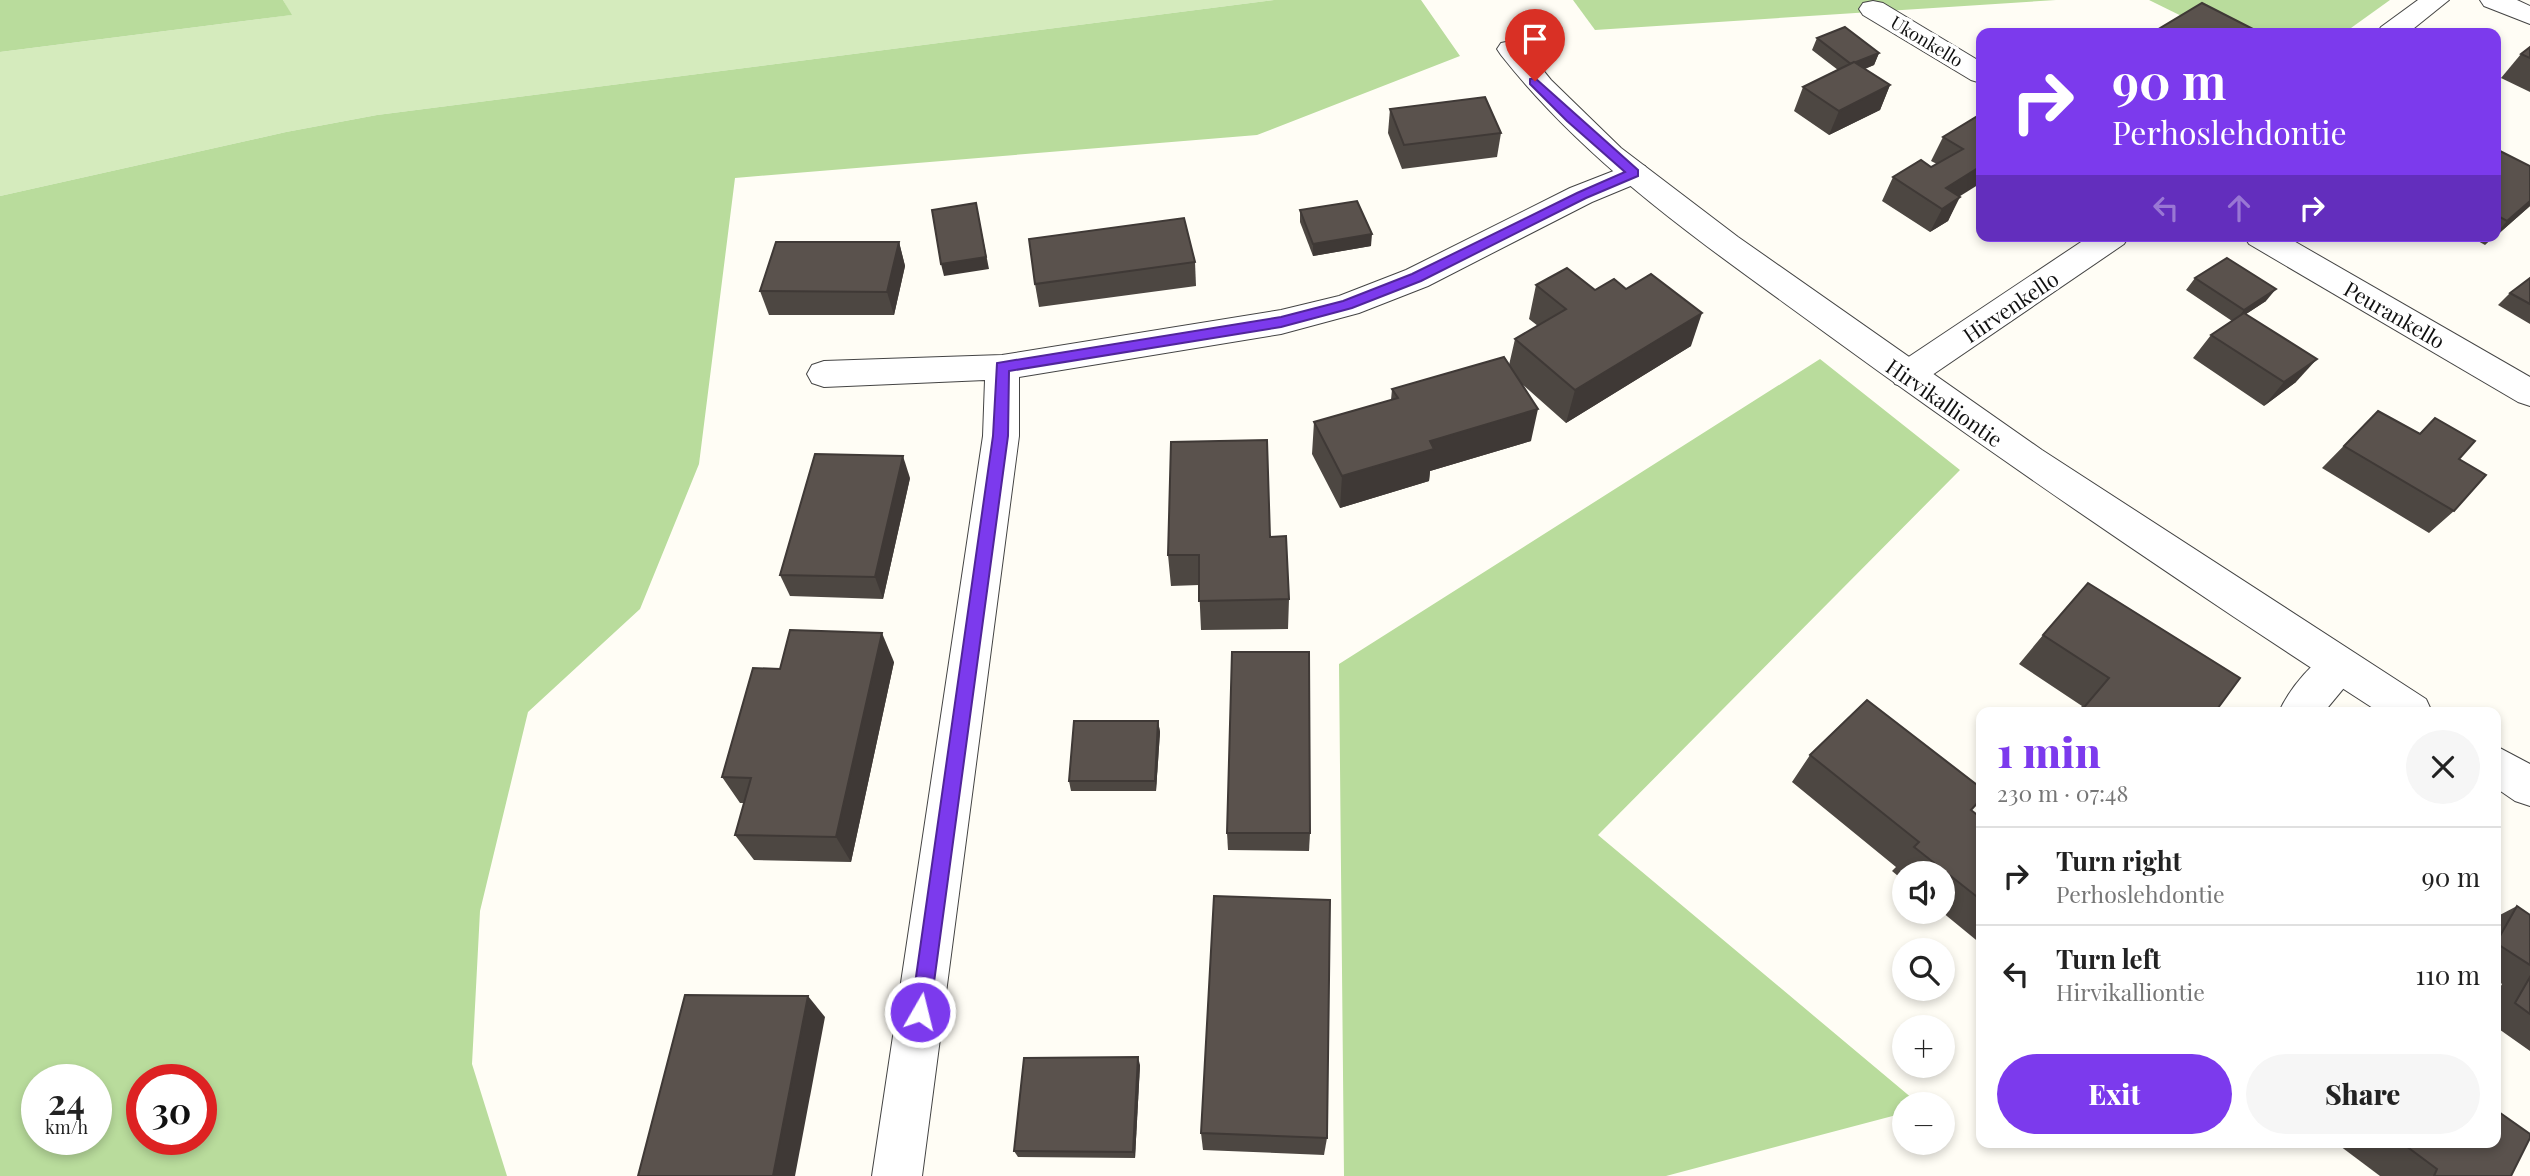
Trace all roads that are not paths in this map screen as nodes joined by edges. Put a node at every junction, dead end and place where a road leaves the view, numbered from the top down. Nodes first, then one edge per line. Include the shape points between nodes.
1 (2435, 0) edge
2 (2494, 0) edge
3 (1873, 9) dead end
4 (2530, 16) edge
5 (2397, 28) edge
6 (1511, 49) dead end
7 (1976, 71) edge
8 (1634, 173) junction
9 (2104, 242) edge
10 (2270, 242) edge
11 (1002, 367) junction
12 (824, 374) dead end
13 (1907, 375) junction
14 (2530, 393) edge
15 (2339, 666) junction
16 (2303, 707) edge
17 (2404, 707) edge
18 (2501, 768) edge
19 (2530, 787) edge
20 (897, 1176) edge

1 - 5 street
2 - 4 street
3 - 7 street, Ukonkello
6 - 8 street, Hirvikalliontie via 1571,119
8 - 11 street via 1416,278 1347,305 1281,322
8 - 13 street, Hirvikalliontie
9 - 13 street, Hirvenkello
10 - 14 street, Peurankello
11 - 12 street
11 - 20 street via 1001,436
13 - 15 street, Hirvikalliontie via 2077,495
15 - 16 street
15 - 17 street, Hirvikalliontie
18 - 19 street

